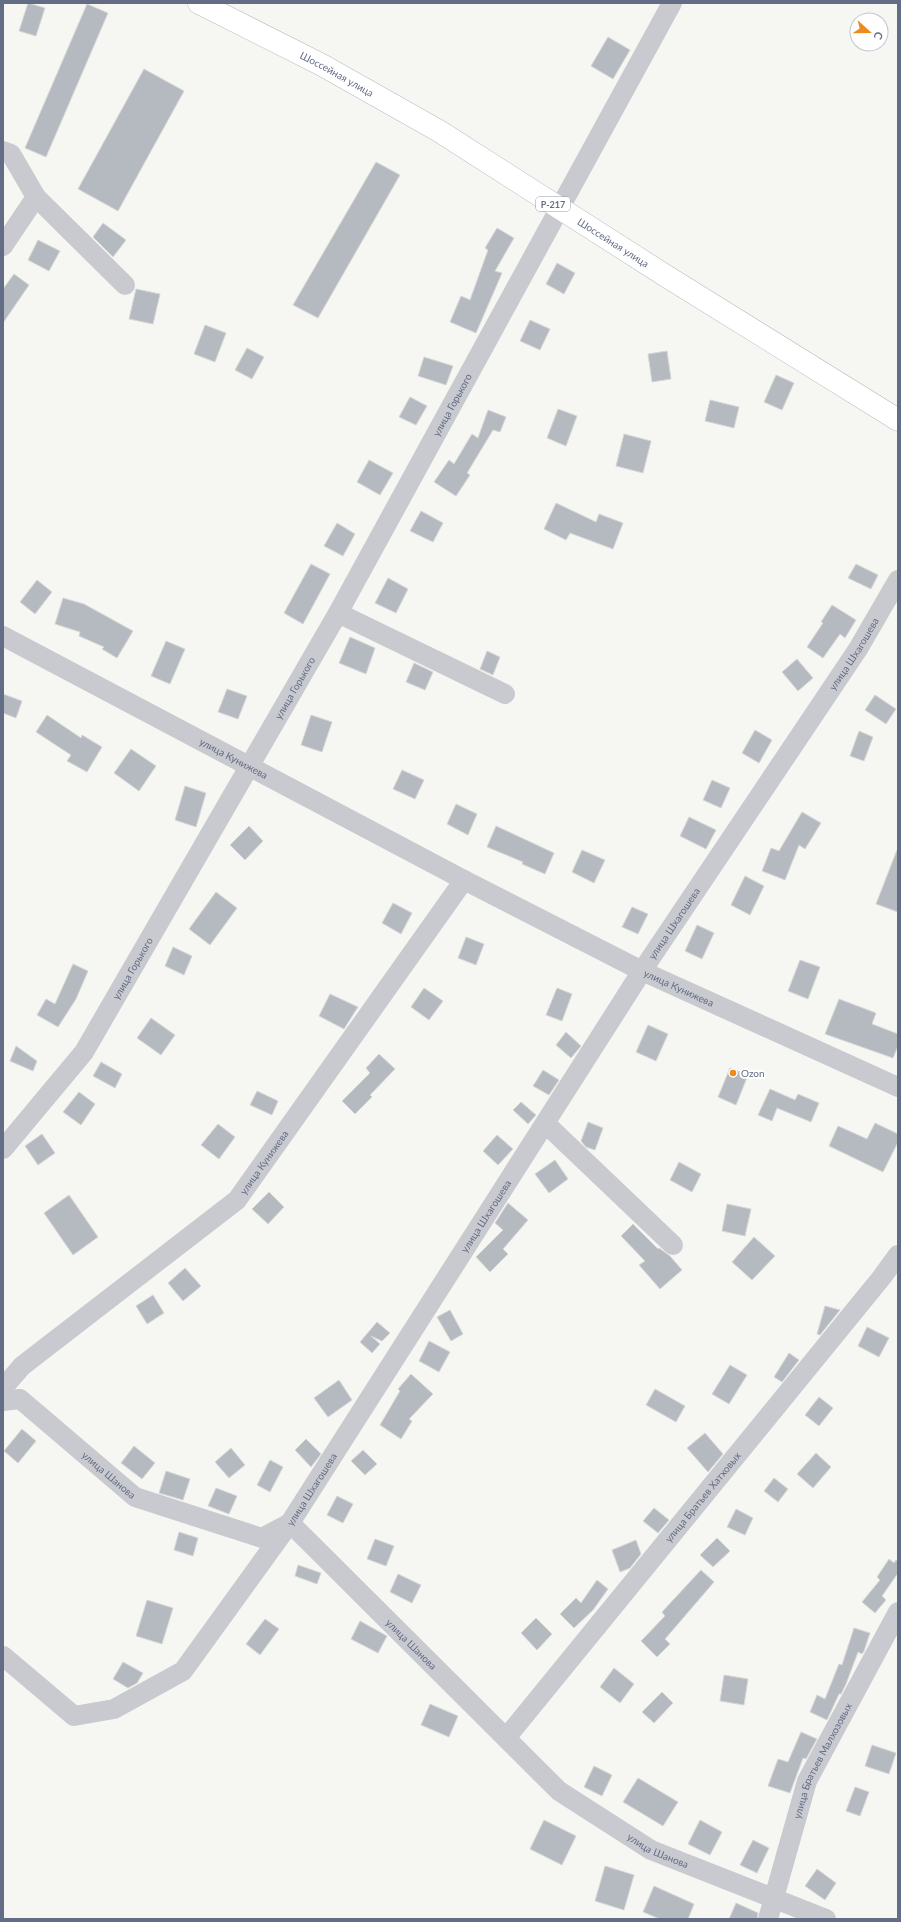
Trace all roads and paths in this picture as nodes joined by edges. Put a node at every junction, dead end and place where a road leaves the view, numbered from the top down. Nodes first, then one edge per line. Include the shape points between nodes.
1 (199, 3) edge
2 (672, 3) edge
3 (3, 151) edge
4 (36, 197) junction
5 (561, 209) junction
6 (3, 246) edge
7 (125, 285) dead end
8 (898, 420) edge
9 (898, 580) edge
10 (338, 613) junction
11 (3, 636) edge
12 (506, 694) dead end
13 (249, 766) junction
14 (464, 880) junction
15 (642, 972) junction
16 (898, 1087) edge
17 (546, 1124) junction
18 (3, 1149) edge
19 (673, 1245) dead end
20 (898, 1255) edge
21 (3, 1388) edge
22 (3, 1401) edge
23 (290, 1523) junction
24 (898, 1612) edge
25 (3, 1656) edge
26 (506, 1738) junction
27 (775, 1899) junction
28 (768, 1919) edge
29 (826, 1919) edge

1 - 5 highway, Шоссейная улица / Р-217 via 322,65 439,131
2 - 5 street, улица Горького
3 - 4 street via 11,154
4 - 6 street
4 - 7 street
5 - 8 highway, Шоссейная улица / Р-217
5 - 10 street, улица Горького
9 - 15 street, улица Шхагошева via 858,649
10 - 12 street
10 - 13 street, улица Горького
11 - 13 street, улица Кунижева
13 - 14 street, улица Кунижева
13 - 18 street, улица Горького via 84,1052
14 - 15 street, улица Кунижева
14 - 21 street, улица Кунижева via 237,1200 22,1366
15 - 16 street, улица Кунижева
15 - 17 street, улица Шхагошева
17 - 19 street
17 - 23 street, улица Шхагошева
20 - 26 street, улица Братьев Хатховых
22 - 23 street, улица Шанова via 20,1399 135,1497 262,1538
23 - 25 street, улица Шхагошева via 183,1671 114,1710 74,1716
23 - 26 street, улица Шанова
24 - 27 street, улица Братьев Малхозовых via 807,1781
26 - 27 street, улица Шанова via 559,1791 651,1850
27 - 28 street, улица Братьев Малхозовых
27 - 29 street, улица Шанова

